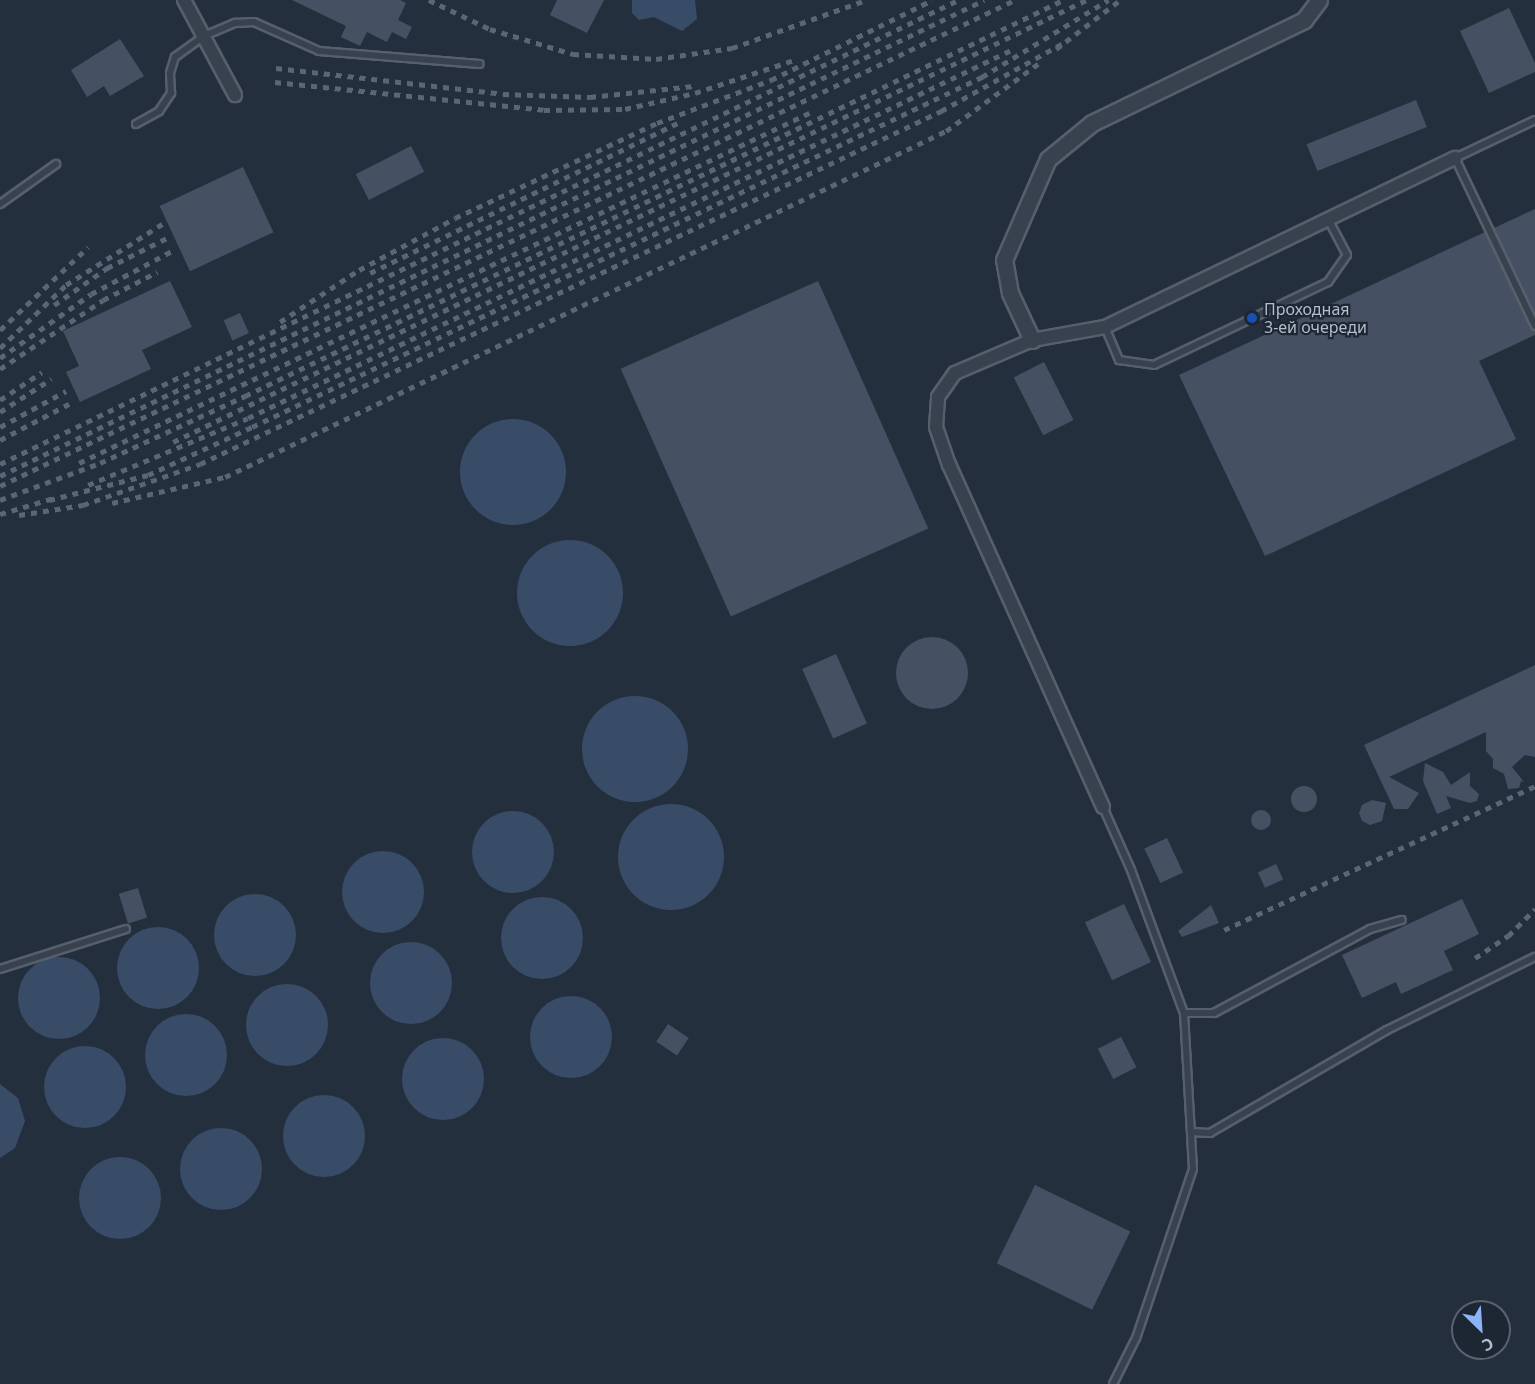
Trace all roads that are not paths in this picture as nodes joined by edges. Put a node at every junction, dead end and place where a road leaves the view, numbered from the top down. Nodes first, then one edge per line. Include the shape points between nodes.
1 (184, 0) edge
2 (1319, 0) edge
3 (204, 36) junction
4 (479, 64) dead end
5 (236, 95) dead end
6 (1535, 120) edge
7 (136, 124) dead end
8 (1455, 158) junction
9 (56, 164) dead end
10 (0, 204) edge
11 (1328, 219) junction
12 (1105, 327) junction
13 (1535, 327) edge
14 (1032, 340) junction
15 (1102, 807) joint
16 (1402, 920) dead end
17 (126, 928) dead end
18 (1535, 957) edge
19 (0, 969) edge
20 (1184, 1014) junction
21 (1191, 1132) junction
22 (1113, 1384) edge

1 - 3 street
2 - 14 street via 1304,20 1092,123 1048,159 1004,260 1010,293
3 - 4 lane via 235,23 254,22 319,51
3 - 5 street
3 - 7 lane via 175,57 170,73 171,93 159,111
6 - 8 lane
8 - 11 street
8 - 13 lane
9 - 10 lane
11 - 12 street
11 - 12 lane via 1347,255 1328,282 1154,365 1119,360
12 - 14 street
14 - 15 street via 955,373 938,397 936,427
15 - 20 lane via 1131,870
16 - 20 lane via 1370,929 1214,1013
17 - 19 lane
18 - 21 lane via 1387,1030 1210,1134
20 - 21 lane
21 - 22 lane via 1193,1169 1136,1338

